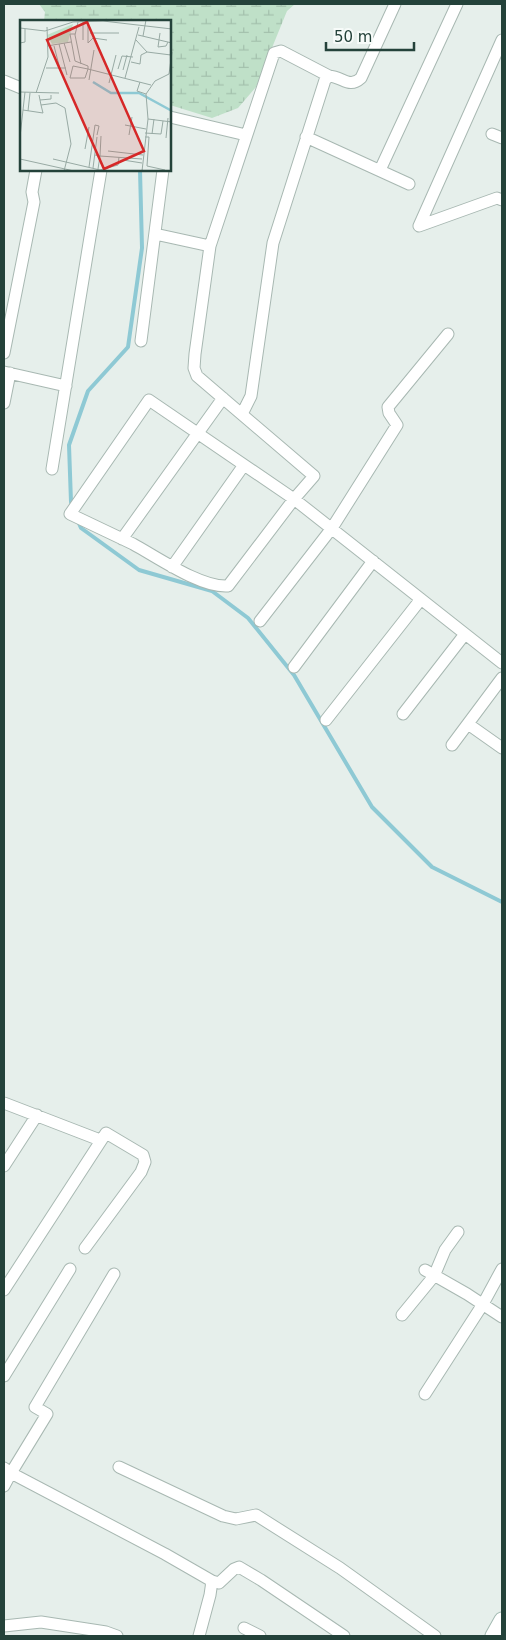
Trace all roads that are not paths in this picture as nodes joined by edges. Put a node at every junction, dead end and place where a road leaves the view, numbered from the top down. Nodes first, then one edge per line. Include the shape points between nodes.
1 (395, 4) edge
2 (456, 4) edge
3 (502, 40) edge
4 (329, 76) junction
5 (4, 81) edge
6 (20, 88) edge
7 (171, 118) edge
8 (246, 135) junction
9 (306, 136) junction
10 (380, 170) junction
11 (36, 171) edge
12 (101, 171) edge
13 (163, 171) edge
14 (409, 184) dead end
15 (502, 200) edge
16 (155, 234) junction
17 (210, 246) junction
18 (448, 334) dead end
19 (141, 341) dead end
20 (4, 353) edge
21 (7, 372) edge
22 (66, 386) junction
23 (223, 398) junction
24 (4, 403) edge
25 (242, 414) junction
26 (198, 434) junction
27 (244, 465) junction
28 (52, 469) dead end
29 (294, 499) junction
30 (332, 528) junction
31 (122, 539) junction
32 (373, 561) junction
33 (172, 567) junction
34 (421, 599) junction
35 (260, 620) dead end
36 (465, 634) junction
37 (502, 663) edge
38 (294, 667) dead end
39 (502, 678) edge
40 (403, 714) dead end
41 (326, 720) dead end
42 (468, 724) junction
43 (452, 745) dead end
44 (502, 748) edge
45 (4, 1103) edge
46 (37, 1115) junction
47 (100, 1140) junction
48 (4, 1166) edge
49 (458, 1232) dead end
50 (85, 1248) dead end
51 (70, 1269) dead end
52 (502, 1269) edge
53 (430, 1273) junction
54 (114, 1274) dead end
55 (4, 1290) edge
56 (483, 1304) junction
57 (402, 1315) dead end
58 (502, 1317) edge
59 (4, 1376) edge
60 (425, 1394) dead end
61 (119, 1467) dead end
62 (8, 1471) edge
63 (4, 1486) edge
64 (212, 1581) junction
65 (502, 1620) edge
66 (4, 1626) edge
67 (244, 1628) dead end
68 (77, 1632) edge
69 (117, 1636) edge
70 (199, 1636) edge
71 (260, 1636) edge
72 (344, 1636) edge
73 (435, 1636) edge
74 (493, 1636) edge

1 - 4 street via 361,78 352,84
2 - 10 street
3 - 15 street via 419,226 497,198
4 - 8 street via 281,51 274,53
4 - 9 street via 324,80
5 - 6 street
7 - 8 street
8 - 17 street
9 - 10 street
9 - 25 street via 273,243 251,396
10 - 14 street
11 - 20 street via 32,192 34,202
12 - 22 street
13 - 16 street
16 - 17 street
16 - 19 street
17 - 23 street via 194,368 197,376
18 - 30 street via 388,407 397,425
21 - 22 street
21 - 24 street
22 - 28 street
23 - 25 street
23 - 26 street
25 - 29 street via 314,476
26 - 27 street
26 - 31 street
26 - 31 street via 149,400 70,514
27 - 29 street
27 - 33 street
29 - 30 street
29 - 33 street via 228,586 219,586
30 - 32 street
30 - 35 street
31 - 33 street
32 - 34 street
32 - 38 street
34 - 36 street
34 - 41 street
36 - 37 street
36 - 40 street
39 - 42 street
42 - 43 street
42 - 44 street
45 - 46 street
46 - 47 street
46 - 48 street
47 - 50 street via 106,1133 143,1155 145,1162
47 - 55 street
49 - 53 street
51 - 59 street
52 - 56 street
53 - 56 street
53 - 57 street
54 - 62 street via 34,1407 47,1414
56 - 58 street
56 - 60 street
61 - 73 street via 223,1516 236,1519 256,1515 340,1568
62 - 63 street
62 - 64 street
64 - 70 street
64 - 72 street via 219,1583 238,1567
65 - 74 street
66 - 68 street via 41,1622
67 - 71 street
68 - 69 street via 106,1632

